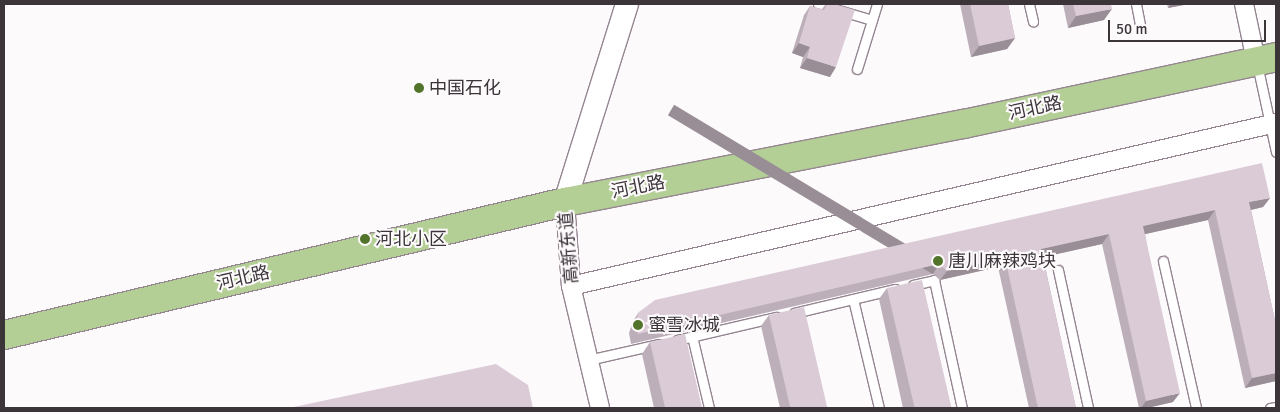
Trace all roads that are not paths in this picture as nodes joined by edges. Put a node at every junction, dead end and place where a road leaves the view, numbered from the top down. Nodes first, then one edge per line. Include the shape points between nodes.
1 (627, 4) edge
2 (818, 4) edge
3 (877, 4) edge
4 (1029, 4) edge
5 (1136, 4) edge
6 (1244, 4) edge
7 (872, 20) junction
8 (1033, 22) dead end
9 (1140, 24) dead end
10 (1266, 59) edge
11 (857, 69) dead end
12 (1273, 124) edge
13 (1276, 152) edge
14 (565, 202) junction
15 (1163, 261) dead end
16 (1058, 270) dead end
17 (571, 286) junction
18 (853, 299) junction
19 (4, 335) edge
20 (692, 336) junction
21 (588, 360) junction
22 (1276, 407) edge
23 (600, 408) edge
24 (709, 408) edge
25 (880, 408) edge
26 (962, 408) edge
27 (1088, 408) edge
28 (1196, 408) edge
29 (1270, 408) edge

1 - 14 street, 高新东道
2 - 7 lane
3 - 7 lane
4 - 8 lane
5 - 9 lane
6 - 10 street
7 - 11 lane
10 - 12 lane
10 - 14 main road, 河北路
12 - 13 lane
12 - 17 street
14 - 17 street, 高新东道
14 - 19 main road, 河北路
15 - 28 lane
16 - 27 lane
17 - 21 street, 高新东道
18 - 20 lane via 802,315
18 - 25 lane
18 - 26 lane via 934,280
20 - 21 lane
20 - 24 lane
21 - 23 street, 高新东道
22 - 29 lane

